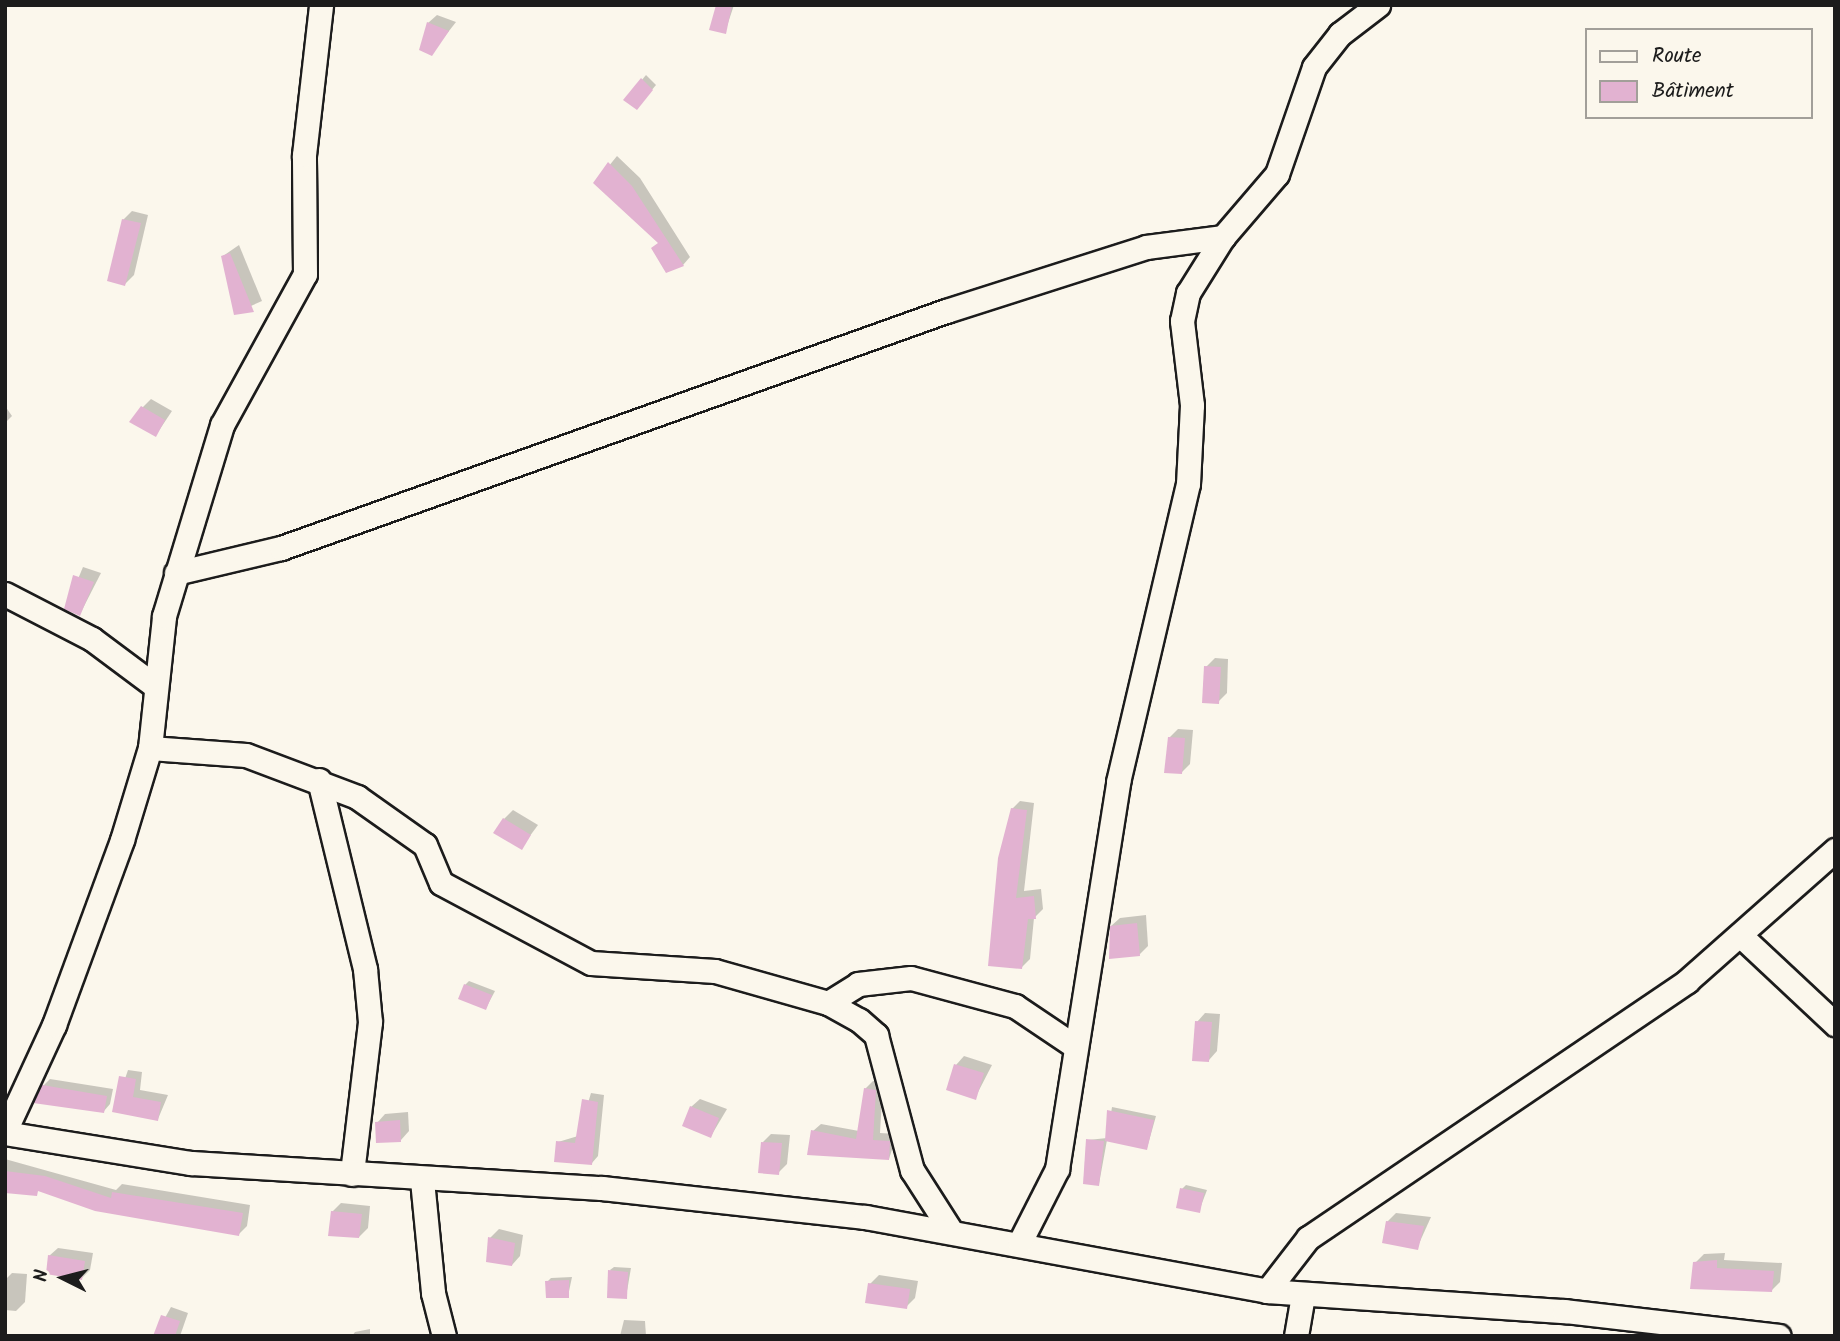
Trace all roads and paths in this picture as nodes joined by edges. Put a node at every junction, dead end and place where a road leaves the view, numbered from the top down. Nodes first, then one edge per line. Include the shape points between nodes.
1 (321, 5) edge
2 (1378, 5) edge
3 (1223, 237) junction
4 (176, 573) junction
5 (5, 594) edge
6 (155, 686) junction
7 (150, 748) junction
8 (319, 780) junction
9 (1835, 850) edge
10 (1741, 936) junction
11 (828, 1003) junction
12 (1835, 1024) edge
13 (1076, 1047) junction
14 (5, 1132) edge
15 (352, 1174) junction
16 (422, 1180) junction
17 (951, 1231) junction
18 (1020, 1242) junction
19 (1267, 1291) junction
20 (1303, 1295) junction
21 (444, 1336) edge
22 (1296, 1336) edge
23 (1779, 1336) edge

1 - 4 street via 304,155 305,274 222,425
2 - 3 street via 1318,60 1277,174
3 - 4 street via 1146,247 946,311 281,548
3 - 13 street via 1188,293 1182,321 1192,405 1188,484 1118,782
4 - 6 street
5 - 6 street via 92,639
6 - 7 street
7 - 8 street via 246,755
7 - 14 street via 76,969
8 - 11 street via 356,797 425,845 441,883 591,963 715,971
8 - 15 street via 365,969 370,1022
9 - 10 street
10 - 12 street
10 - 19 street via 1687,981 1345,1209 1308,1238
11 - 13 street via 858,984 911,978 1015,1006
11 - 17 street via 876,1035 912,1170
13 - 18 street via 1057,1169
14 - 15 street via 191,1163
15 - 16 street
16 - 17 street via 602,1188
16 - 21 street via 433,1293
17 - 18 street
18 - 19 street
19 - 20 street
20 - 22 street
20 - 23 street via 1564,1311

